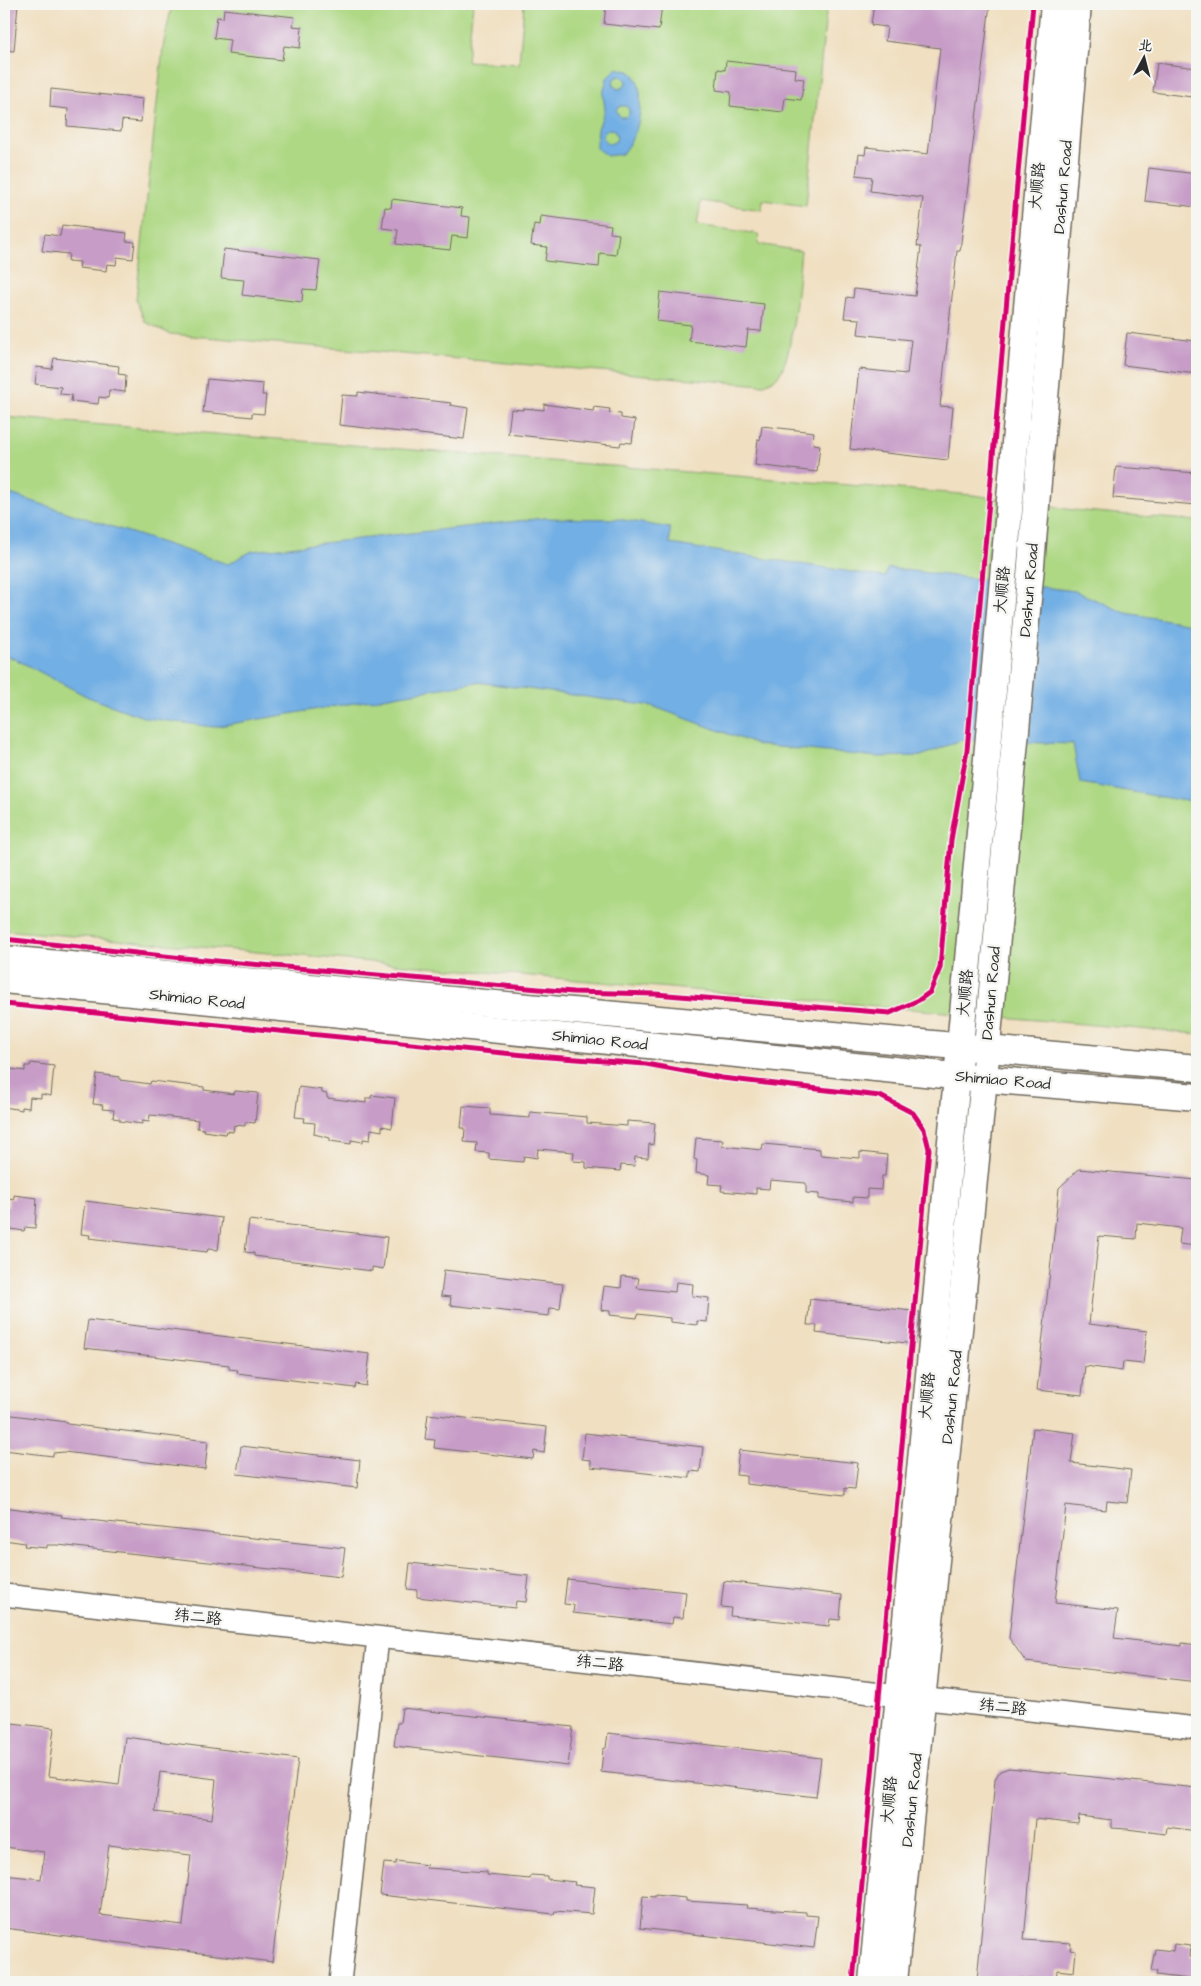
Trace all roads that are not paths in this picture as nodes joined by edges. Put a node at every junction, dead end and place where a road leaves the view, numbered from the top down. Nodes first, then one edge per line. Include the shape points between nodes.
1 (1054, 4) edge
2 (1078, 4) edge
3 (4, 959) edge
4 (4, 980) edge
5 (960, 1047) junction
6 (986, 1050) junction
7 (1197, 1068) edge
8 (984, 1079) junction
9 (1197, 1097) edge
10 (4, 1595) edge
11 (377, 1647) dead end
12 (910, 1697) junction
13 (1197, 1728) edge
14 (340, 1982) edge
15 (872, 1982) edge
16 (894, 1982) edge

1 - 5 street, 大顺路
2 - 6 street, Dashun Road
3 - 5 street, Shimiao Road
4 - 8 street, Shimiao Road
5 - 6 street, Shimiao Road
5 - 12 street, 大顺路
6 - 7 street, Shimiao Road
6 - 8 street, Dashun Road
8 - 9 street, Shimiao Road
8 - 12 street, Dashun Road
10 - 12 street, 纬二路
11 - 14 street
12 - 13 street, 纬二路
12 - 15 street, 大顺路
12 - 16 street, Dashun Road

